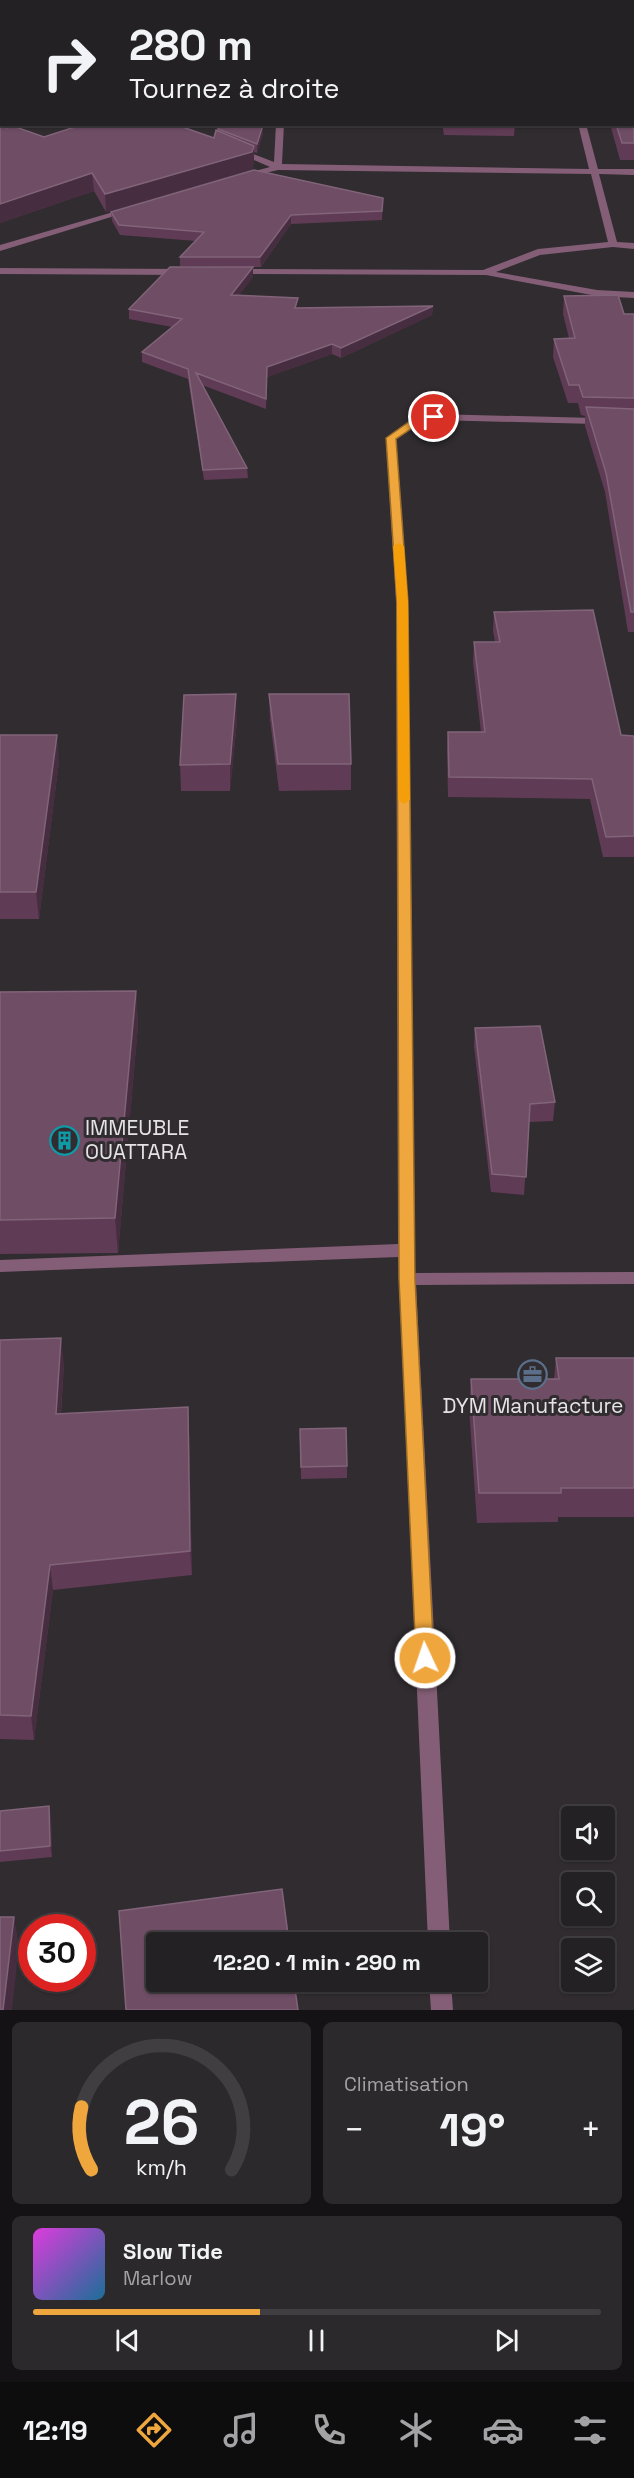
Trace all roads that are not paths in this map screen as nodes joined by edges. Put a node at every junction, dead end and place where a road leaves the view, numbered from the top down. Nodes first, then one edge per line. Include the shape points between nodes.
1 (280, 126) edge
2 (583, 126) edge
3 (223, 146) edge
4 (278, 167) junction
5 (634, 172) edge
6 (596, 173) junction
7 (234, 180) edge
8 (145, 206) edge
9 (613, 244) junction
10 (634, 246) edge
11 (0, 249) edge
12 (0, 271) edge
13 (201, 272) edge
14 (225, 272) edge
15 (484, 273) junction
16 (634, 296) edge
17 (634, 422) edge
18 (407, 1250) junction
19 (0, 1266) edge
20 (634, 1278) edge
21 (407, 1279) junction
22 (439, 1932) edge
23 (441, 1992) edge
24 (442, 2010) edge

1 - 4 street
2 - 6 street
3 - 4 street
4 - 6 street
4 - 7 street
5 - 6 street
6 - 9 street
8 - 11 street
9 - 10 street
9 - 15 street via 538,252
12 - 13 street
14 - 15 street
15 - 16 street
17 - 18 street via 434,417 417,421 391,438 402,602
18 - 19 street
18 - 21 street
20 - 21 street
21 - 22 street
23 - 24 street

